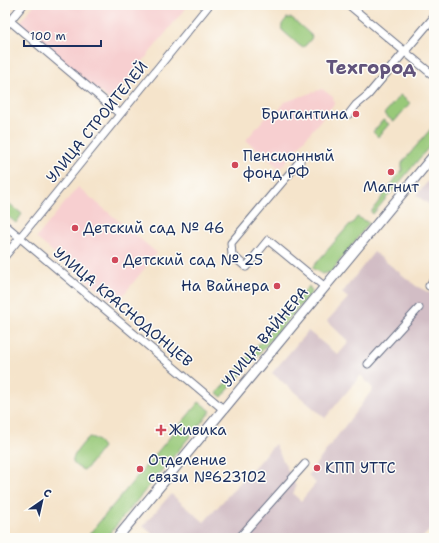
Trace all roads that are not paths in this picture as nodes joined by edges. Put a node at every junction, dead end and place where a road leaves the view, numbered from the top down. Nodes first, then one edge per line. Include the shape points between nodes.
1 (23, 5) edge
2 (209, 5) edge
3 (349, 5) edge
4 (434, 18) edge
5 (7, 24) edge
6 (405, 52) junction
7 (434, 76) edge
8 (120, 114) junction
9 (348, 114) dead end
10 (434, 155) edge
11 (300, 161) dead end
12 (5, 225) edge
13 (20, 238) junction
14 (5, 256) edge
15 (434, 280) edge
16 (325, 286) junction
17 (429, 286) dead end
18 (419, 308) dead end
19 (368, 364) dead end
20 (223, 409) junction
21 (305, 464) dead end
22 (117, 538) edge
23 (239, 538) edge

1 - 5 street
2 - 8 street, УЛИЦА СТРОИТЕЛЕЙ
3 - 6 street
4 - 6 street
5 - 8 street
6 - 7 street
6 - 9 street
8 - 13 street, УЛИЦА СТРОИТЕЛЕЙ
10 - 16 main road, УЛИЦА ВАЙНЕРА
11 - 16 street via 232,243 232,255 246,267 268,240
12 - 13 street, УЛИЦА КРАСНОДОНЦЕВ
13 - 14 street, УЛИЦА СТРОИТЕЛЕЙ
13 - 20 street, УЛИЦА КРАСНОДОНЦЕВ
15 - 17 street
16 - 20 main road, УЛИЦА ВАЙНЕРА
18 - 19 street
20 - 22 main road, УЛИЦА ВАЙНЕРА
21 - 23 street

